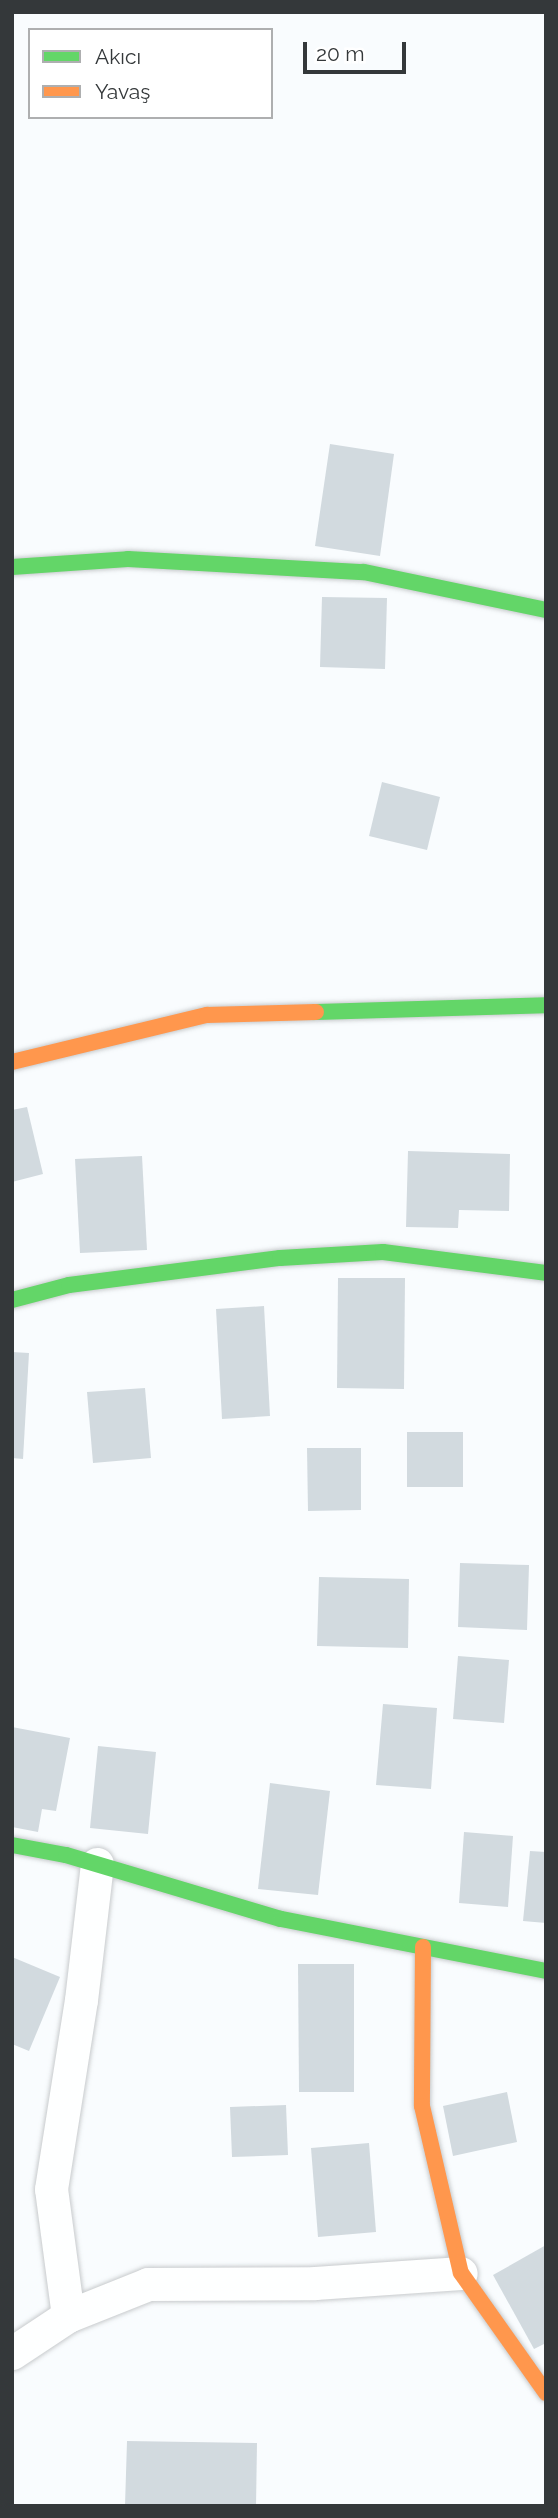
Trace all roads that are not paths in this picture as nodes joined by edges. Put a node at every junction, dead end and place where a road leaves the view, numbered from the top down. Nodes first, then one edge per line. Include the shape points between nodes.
1 (12, 567) edge
2 (546, 610) edge
3 (546, 1005) edge
4 (12, 1062) edge
5 (546, 1273) edge
6 (12, 1300) edge
7 (12, 1845) edge
8 (97, 1864) junction
9 (423, 1947) junction
10 (546, 1971) edge
11 (461, 2273) junction
12 (68, 2316) junction
13 (12, 2353) edge
14 (546, 2393) edge

1 - 2 street via 128,559 364,572
3 - 4 street via 207,1015
5 - 6 street via 383,1252 280,1258 156,1273 69,1285
7 - 8 street
8 - 9 street via 281,1919
8 - 12 street via 51,2189
9 - 10 street
9 - 11 street via 422,2106
11 - 12 street via 315,2283 148,2284
11 - 14 street
12 - 13 street

